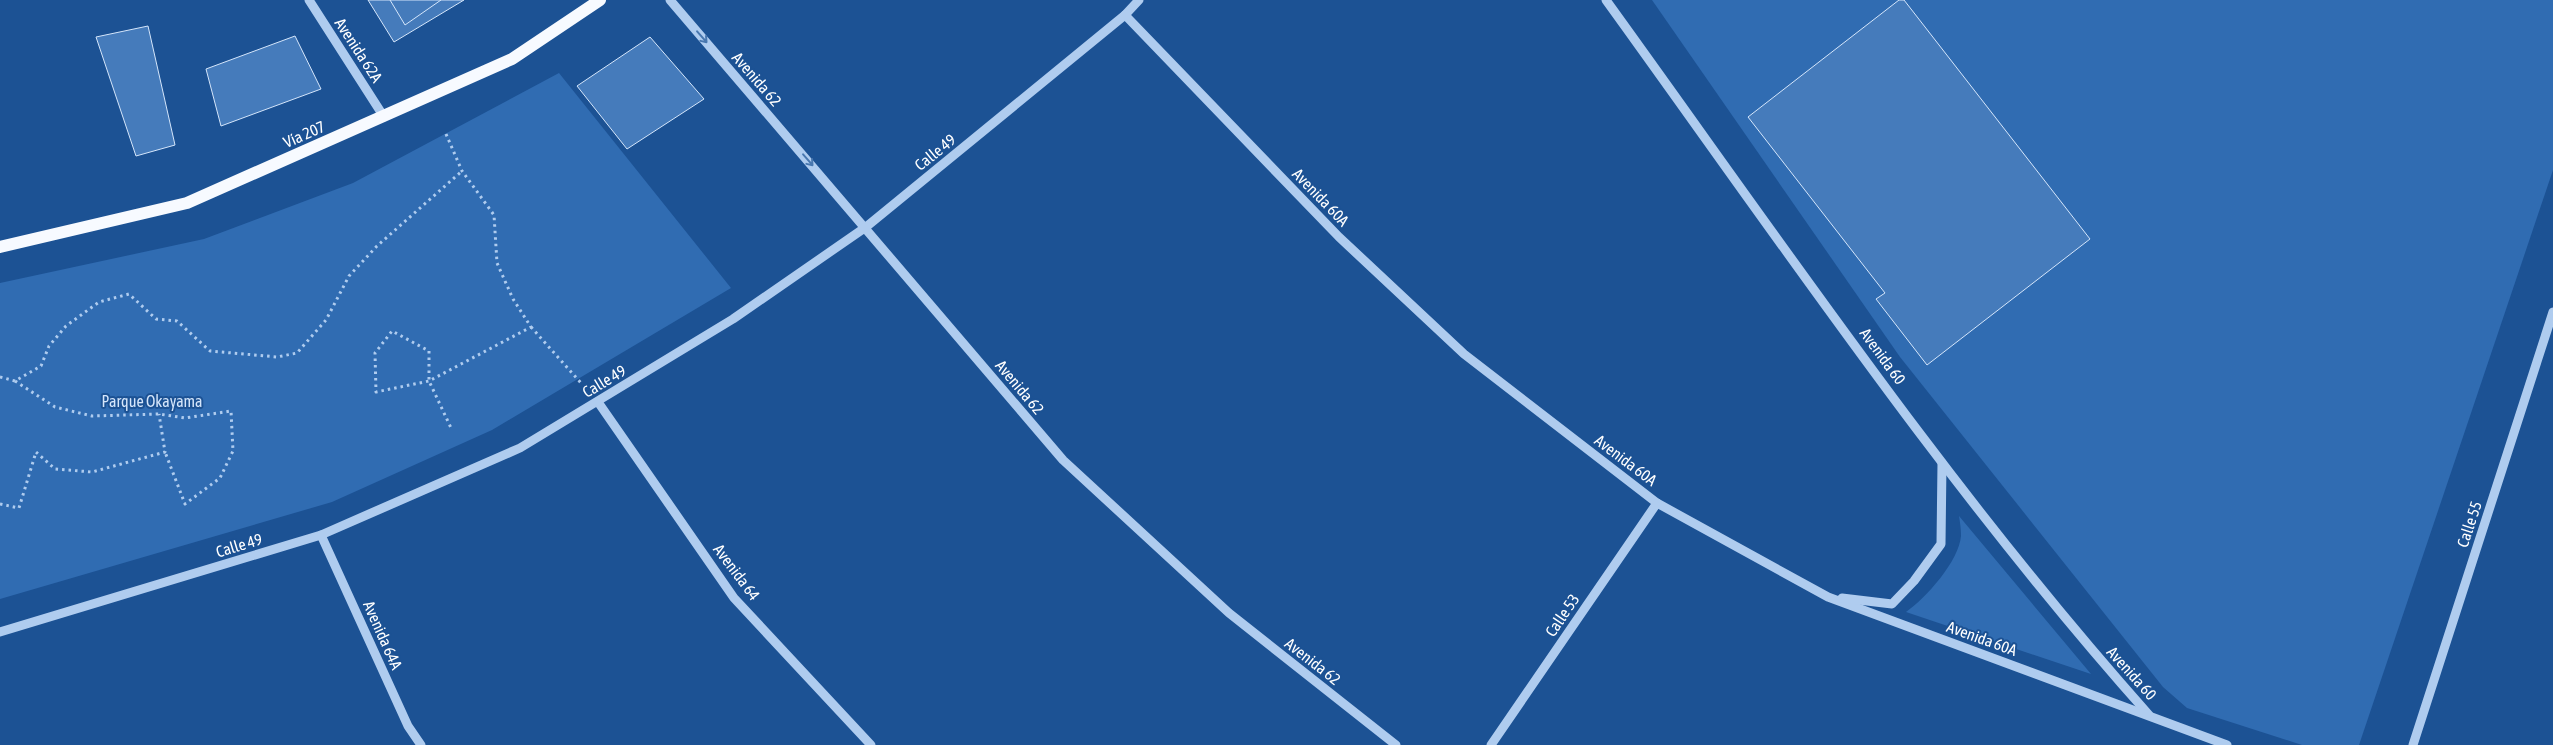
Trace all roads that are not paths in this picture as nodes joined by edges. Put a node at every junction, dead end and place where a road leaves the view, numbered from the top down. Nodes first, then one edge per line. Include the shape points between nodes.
1 (309, 0) edge
2 (600, 0) edge
3 (670, 0) edge
4 (1139, 0) edge
5 (1606, 0) edge
6 (1125, 15) junction
7 (384, 117) junction
8 (866, 227) junction
9 (0, 247) edge
10 (2553, 312) edge
11 (598, 402) junction
12 (1942, 463) junction
13 (1657, 503) junction
14 (321, 535) junction
15 (1828, 597) junction
16 (0, 632) edge
17 (2151, 717) junction
18 (421, 745) edge
19 (871, 745) edge
20 (1396, 745) edge
21 (1491, 745) edge
22 (2227, 745) edge
23 (2413, 745) edge

1 - 7 street, Avenida 62A
2 - 7 main road, Vía 207 via 512,59
3 -> 8 street, Avenida 62
4 - 6 street, Calle 49
5 - 12 street, Avenida 60
6 - 8 street, Calle 49
6 - 13 street, Avenida 60A via 1339,237 1464,354
7 - 9 main road, Vía 207 via 187,203
8 - 11 street, Calle 49 via 733,320
8 - 20 street, Avenida 62 via 1063,460 1229,614
10 - 23 street, Calle 55
11 - 14 street, Calle 49 via 520,448
11 - 19 street, Avenida 64 via 734,598
12 - 15 street via 1941,544 1914,581 1892,604
12 - 17 street, Avenida 60 via 2075,632
13 - 15 street, Avenida 60A
13 - 21 street, Calle 53
14 - 16 street, Calle 49
14 - 18 street, Avenida 64A via 408,726
15 - 17 street, Avenida 60A
17 - 22 street, Avenida 60A

